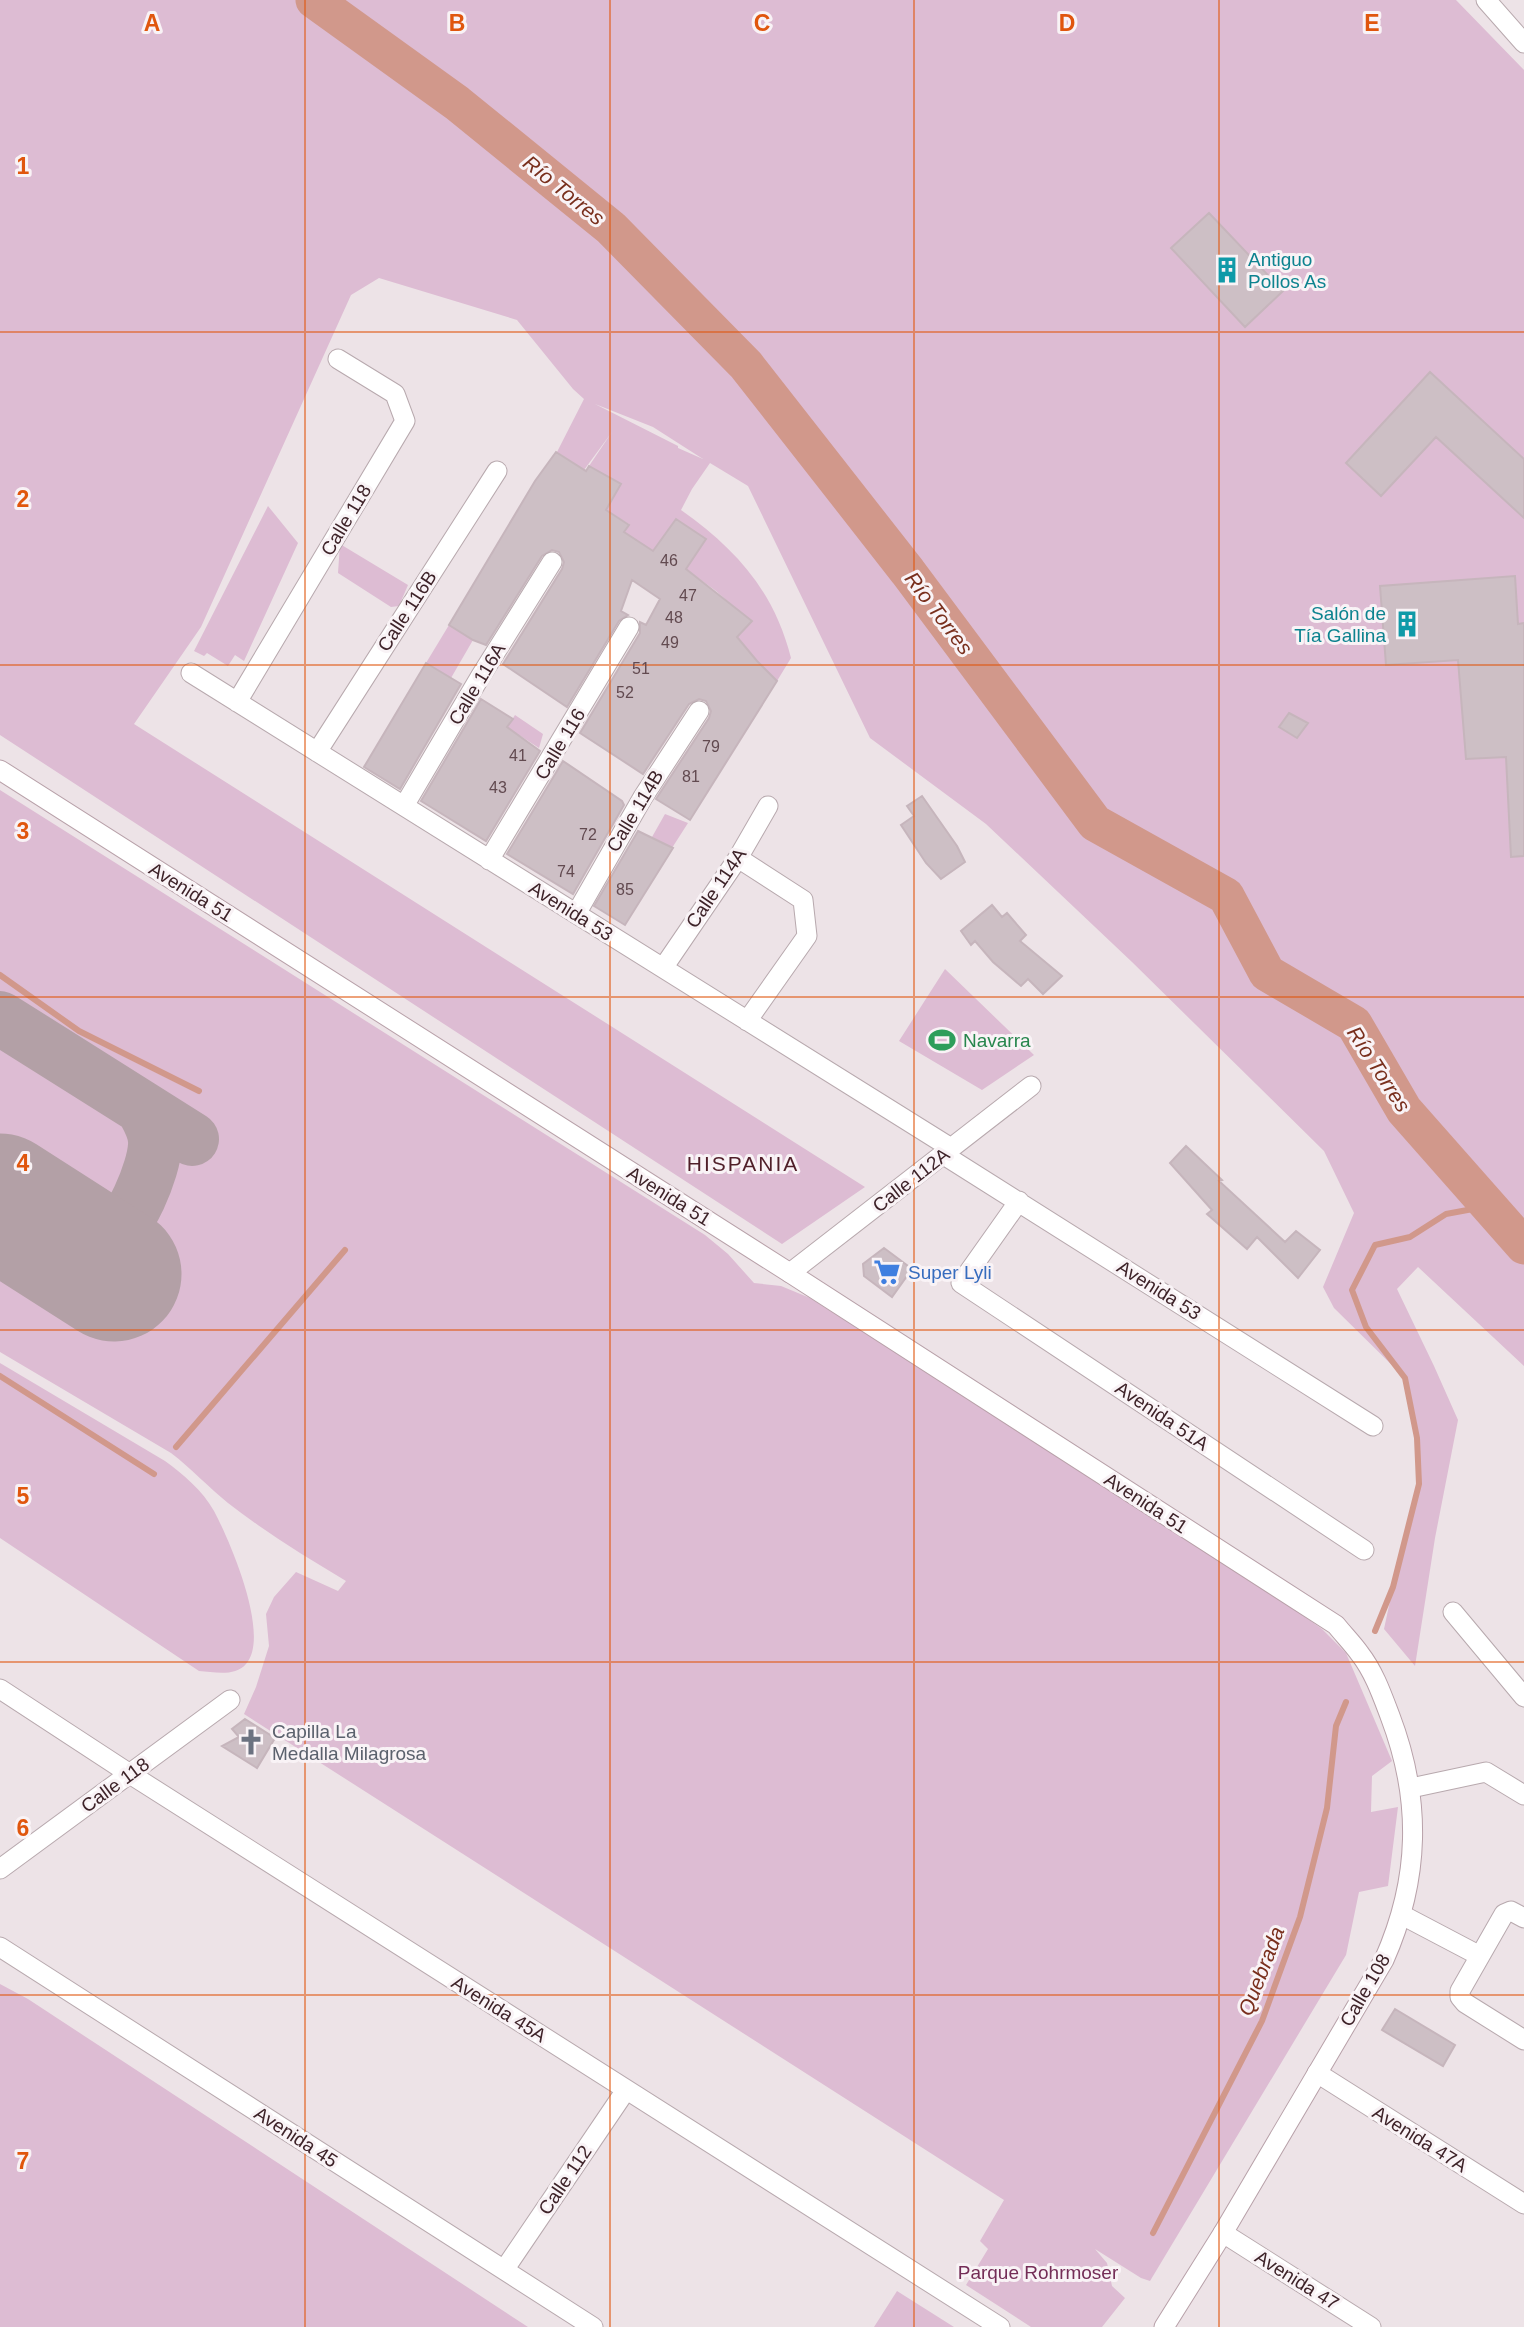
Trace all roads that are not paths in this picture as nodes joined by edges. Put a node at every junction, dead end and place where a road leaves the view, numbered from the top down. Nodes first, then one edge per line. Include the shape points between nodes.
1 (1486, 0) edge
2 (1524, 43) edge
3 (338, 359) dead end
4 (497, 471) dead end
5 (552, 562) dead end
6 (629, 627) dead end
7 (191, 673) dead end
8 (237, 702) junction
9 (699, 711) dead end
10 (317, 752) junction
11 (0, 770) edge
12 (404, 806) junction
13 (768, 806) dead end
14 (738, 858) junction
15 (489, 860) junction
16 (576, 914) junction
17 (663, 968) junction
18 (747, 1021) junction
19 (1031, 1086) dead end
20 (948, 1152) junction
21 (1019, 1201) junction
22 (790, 1273) junction
23 (1373, 1426) dead end
24 (1364, 1550) dead end
25 (1453, 1612) dead end
26 (1336, 1625) joint
27 (0, 1689) edge
28 (1524, 1697) edge
29 (230, 1700) dead end
30 (130, 1774) junction
31 (1411, 1788) junction
32 (1524, 1795) edge
33 (0, 1869) edge
34 (1402, 1915) junction
35 (1524, 1918) edge
36 (0, 1947) edge
37 (1480, 1956) junction
38 (1524, 2040) edge
39 (1317, 2073) junction
40 (626, 2090) junction
41 (1524, 2204) edge
42 (1223, 2233) junction
43 (504, 2270) junction
44 (593, 2327) edge
45 (1000, 2327) edge
46 (1164, 2327) edge
47 (1371, 2327) edge

1 - 2 street
3 - 8 street, Calle 118 via 395,394 405,421
4 - 10 street, Calle 116B
5 - 12 street, Calle 116A
6 - 15 street, Calle 116
7 - 8 street, Avenida 53
8 - 10 street, Avenida 53
9 - 16 street, Calle 114B
10 - 12 street, Avenida 53
11 - 22 street, Avenida 51
12 - 15 street, Avenida 53
13 - 14 street, Calle 114A
14 - 17 street, Calle 114A
14 - 18 street via 803,900 807,936
15 - 16 street, Avenida 53
16 - 17 street, Avenida 53
17 - 18 street, Avenida 53
18 - 20 street, Avenida 53
19 - 20 street, Calle 112A
20 - 21 street, Avenida 53
20 - 22 street, Calle 112A
21 - 23 street, Avenida 53
21 - 24 street, Avenida 51A via 961,1283
22 - 26 street, Avenida 51
25 - 28 street
26 - 31 street, Calle 108 via 1362,1655 1380,1688
27 - 30 street, Avenida 45A
29 - 30 street, Calle 118
30 - 33 street, Calle 118
30 - 40 street, Avenida 45A
31 - 32 street via 1486,1772
31 - 34 street, Calle 108 via 1413,1852
34 - 37 street
34 - 39 street, Calle 108 via 1384,1960
35 - 37 street via 1510,1911 1504,1914
36 - 43 street, Avenida 45
37 - 38 street via 1460,1997
39 - 41 street, Avenida 47A
39 - 42 street, Calle 108
40 - 43 street, Calle 112
40 - 45 street, Avenida 45A
42 - 46 street, Calle 108
42 - 47 street, Avenida 47
43 - 44 street, Avenida 45

